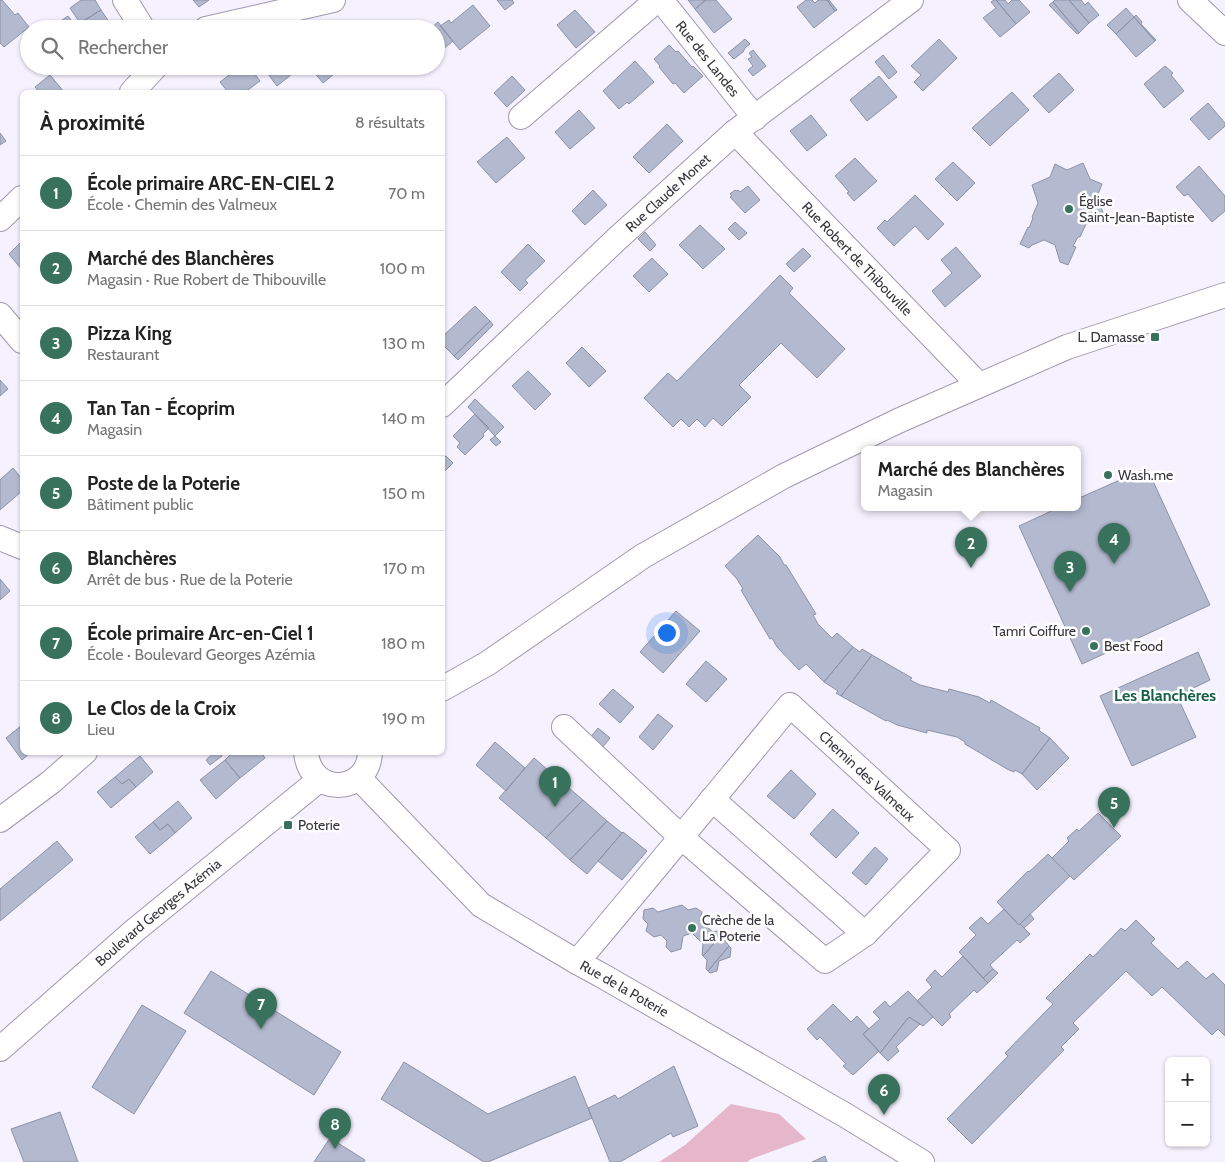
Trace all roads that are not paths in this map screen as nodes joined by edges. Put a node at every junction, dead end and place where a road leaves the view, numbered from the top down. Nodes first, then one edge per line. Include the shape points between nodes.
1 (125, 0) edge
2 (333, 0) edge
3 (657, 0) edge
4 (661, 0) edge
5 (1190, 0) edge
6 (900, 3) edge
7 (137, 20) edge
8 (243, 20) edge
9 (1225, 33) edge
10 (148, 75) edge
11 (134, 90) edge
12 (521, 117) dead end
13 (755, 118) junction
14 (735, 132) junction
15 (20, 200) edge
16 (0, 219) edge
17 (1225, 295) edge
18 (0, 315) edge
19 (20, 339) edge
20 (979, 385) junction
21 (445, 402) edge
22 (0, 538) edge
23 (20, 546) edge
24 (445, 687) edge
25 (564, 727) dead end
26 (82, 755) edge
27 (306, 755) edge
28 (370, 755) edge
29 (359, 778) junction
30 (319, 780) junction
31 (712, 799) junction
32 (0, 820) edge
33 (681, 837) junction
34 (865, 934) junction
35 (577, 962) junction
36 (0, 1049) edge
37 (922, 1162) edge

1 - 7 street
2 - 8 street
3 - 12 street
4 - 13 street, Rue des Landes
5 - 9 street
6 - 13 street, Rue Claude Monet
10 - 11 street
13 - 14 street, Rue Claude Monet
14 - 20 street, Rue Robert de Thibouville
14 - 21 street, Rue Claude Monet
15 - 16 street
17 - 20 street via 1061,349
18 - 19 street
20 - 24 street via 784,476 736,503 644,556 488,663
22 - 23 street
25 - 33 street, Chemin des Valmeux
26 - 32 street
27 - 30 street via 309,768
28 - 29 street
29 - 30 street via 335,786
29 - 35 street, Rue de la Poterie via 481,905
30 - 36 street, Boulevard Georges Azémia via 134,931
31 - 33 street, Chemin des Valmeux
31 - 34 street
31 - 34 street, Chemin des Valmeux via 790,705 948,850
33 - 34 street, Chemin des Valmeux via 825,961
33 - 35 street, Chemin des Valmeux
35 - 37 street, Rue de la Poterie

